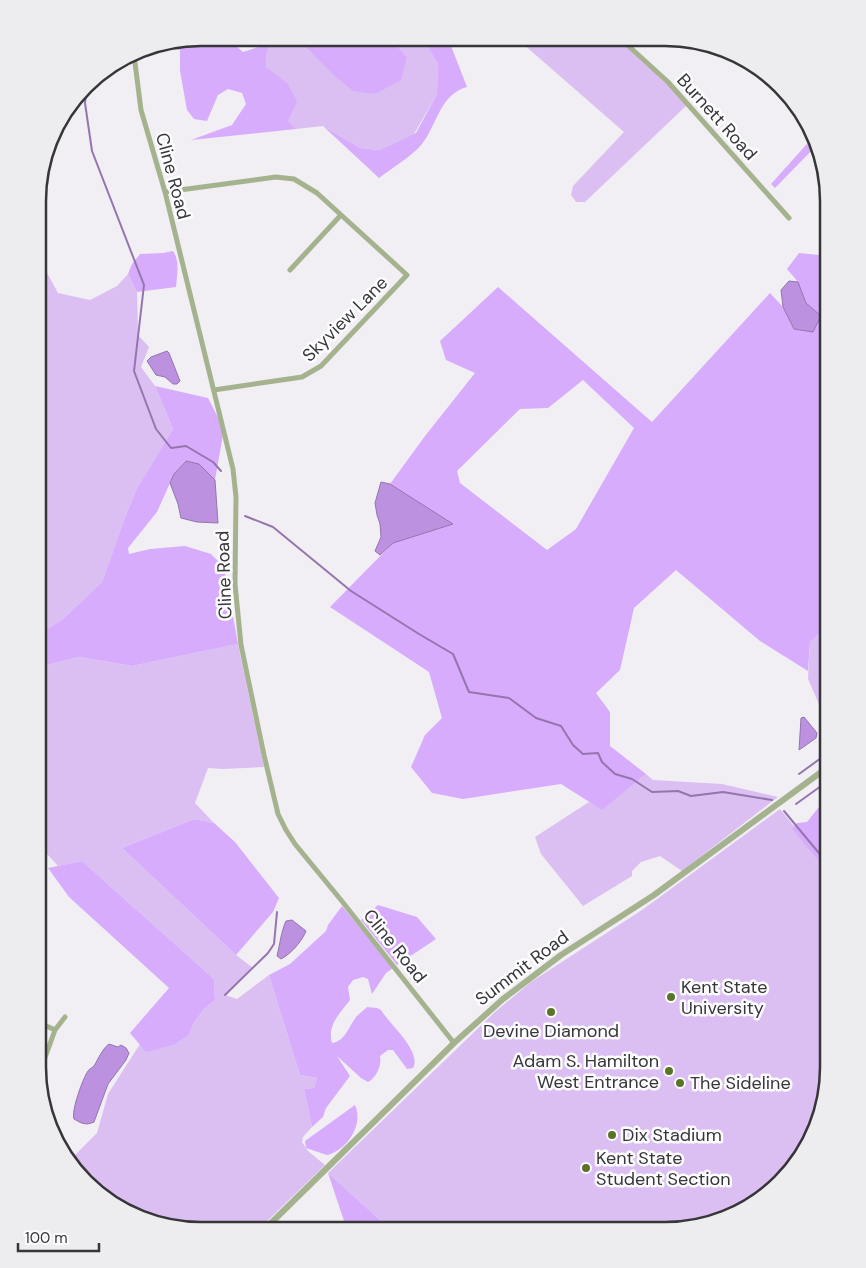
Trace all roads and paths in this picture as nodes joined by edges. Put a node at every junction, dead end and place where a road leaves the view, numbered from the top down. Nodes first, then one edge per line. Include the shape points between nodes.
1 (628, 46) edge
2 (135, 61) edge
3 (165, 192) junction
4 (340, 216) junction
5 (788, 218) dead end
6 (290, 270) dead end
7 (214, 390) junction
8 (819, 772) edge
9 (65, 1017) dead end
10 (46, 1026) edge
11 (54, 1030) junction
12 (454, 1043) junction
13 (46, 1053) edge
14 (272, 1222) edge

1 - 5 street, Burnett Road via 668,82
2 - 3 street, Cline Road via 141,110
3 - 4 street via 282,177 307,186
3 - 7 street, Cline Road
4 - 6 street
4 - 7 street, Skyview Lane via 405,272 405,278 316,370 306,376
7 - 12 street, Cline Road via 234,473 235,584 241,645 278,814 295,844
8 - 12 street, Summit Road via 654,895 546,965
9 - 11 street
10 - 11 street
11 - 13 street
12 - 14 street, Summit Road

